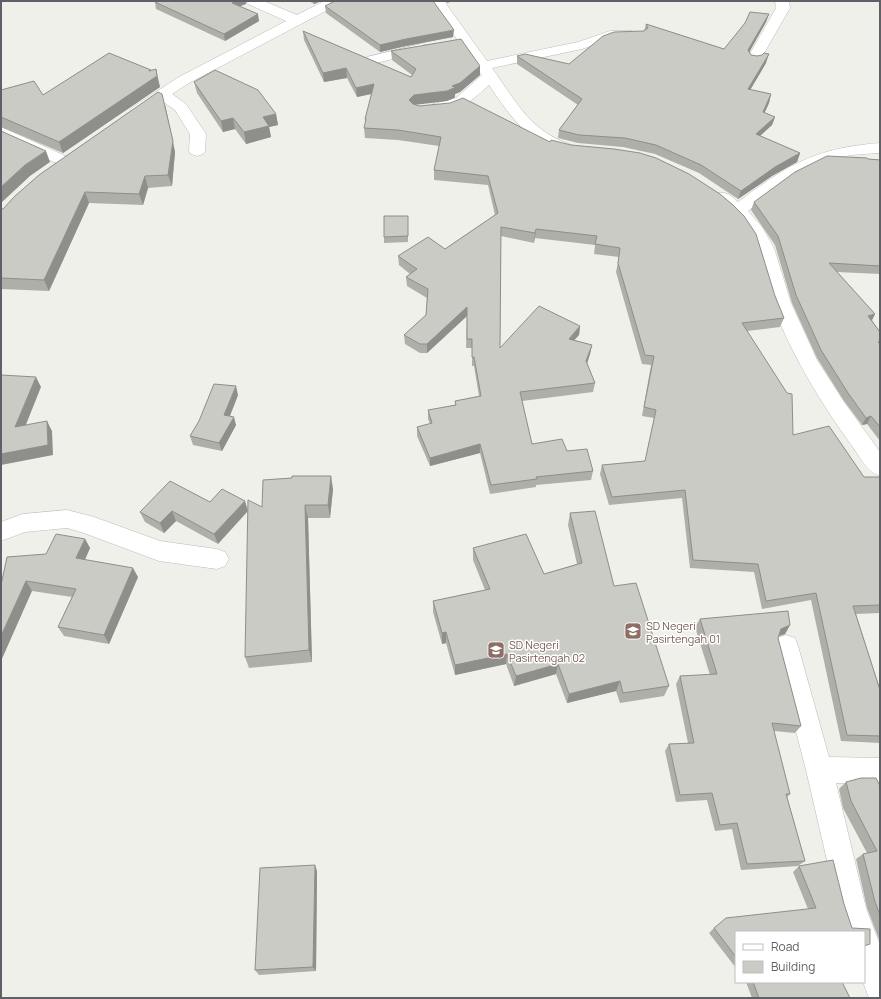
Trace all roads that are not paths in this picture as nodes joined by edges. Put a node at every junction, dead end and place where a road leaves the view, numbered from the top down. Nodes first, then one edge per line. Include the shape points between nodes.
1 (253, 1) edge
2 (334, 1) edge
3 (437, 1) edge
4 (782, 1) edge
5 (296, 20) junction
6 (638, 35) edge
7 (437, 45) edge
8 (754, 59) edge
9 (372, 60) edge
10 (486, 71) junction
11 (161, 94) junction
12 (427, 108) edge
13 (129, 116) edge
14 (1, 132) edge
15 (880, 148) edge
16 (583, 150) edge
17 (197, 151) dead end
18 (48, 173) edge
19 (707, 186) edge
20 (738, 210) junction
21 (880, 468) edge
22 (1, 532) edge
23 (217, 559) dead end
24 (786, 646) dead end
25 (819, 770) junction
26 (880, 771) edge
27 (861, 931) edge
28 (865, 945) edge
29 (880, 988) edge

1 - 5 street
2 - 5 street
3 - 10 street via 459,42
4 - 8 street via 783,8
5 - 11 street
6 - 10 street via 610,35 591,43
7 - 9 street
10 - 12 street via 460,102 450,106
10 - 16 street via 531,130 563,147
11 - 13 street
11 - 17 street via 181,107 194,127 198,134
14 - 18 street via 31,147 71,156
15 - 20 street via 860,148 816,158 796,168
19 - 20 street
20 - 21 street via 763,241 783,307 822,387
22 - 23 street via 24,523 67,519 159,551
24 - 25 street
25 - 26 street
25 - 27 street via 852,908
28 - 29 street

